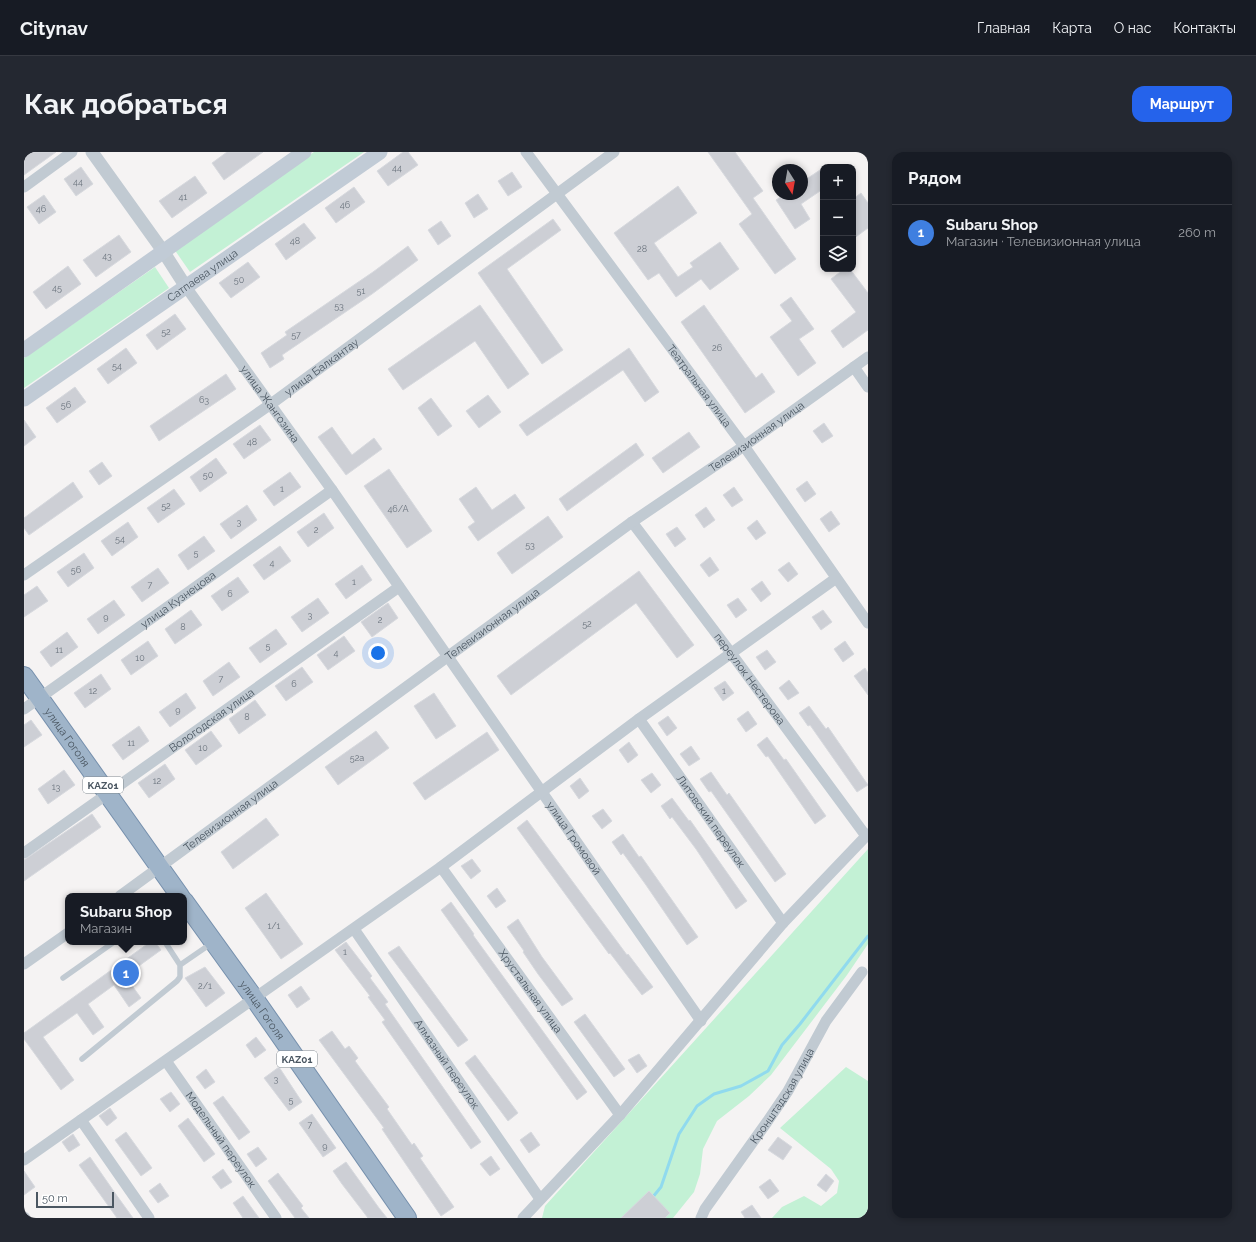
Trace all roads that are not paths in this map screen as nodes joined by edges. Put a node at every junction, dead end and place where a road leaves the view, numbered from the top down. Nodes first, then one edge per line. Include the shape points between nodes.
1 (72, 152) edge
2 (92, 152) edge
3 (304, 152) edge
4 (380, 152) edge
5 (526, 152) edge
6 (614, 152) edge
7 (24, 187) edge
8 (557, 194) junction
9 (163, 251) junction
10 (186, 287) junction
11 (24, 350) edge
12 (868, 357) edge
13 (854, 367) junction
14 (868, 387) edge
15 (24, 399) edge
16 (271, 404) junction
17 (744, 446) junction
18 (332, 490) junction
19 (632, 522) junction
20 (24, 575) edge
21 (835, 578) junction
22 (399, 587) junction
23 (868, 623) edge
24 (732, 653) junction
25 (447, 657) junction
26 (24, 676) edge
27 (39, 698) junction
28 (24, 709) edge
29 (639, 719) junction
30 (543, 792) junction
31 (109, 793) junction
32 (867, 835) edge
33 (24, 853) edge
34 (441, 867) junction
35 (160, 868) junction
36 (124, 893) edge
37 (178, 893) edge
38 (187, 905) edge
39 (783, 923) junction
40 (354, 929) junction
41 (65, 935) edge
42 (214, 942) junction
43 (110, 945) edge
44 (166, 945) edge
45 (24, 964) edge
46 (180, 965) junction
47 (862, 972) dead end
48 (63, 978) dead end
49 (254, 998) junction
50 (701, 1021) junction
51 (82, 1059) dead end
52 (166, 1061) junction
53 (620, 1115) junction
54 (81, 1120) junction
55 (24, 1160) edge
56 (540, 1199) junction
57 (149, 1218) edge
58 (276, 1218) edge
59 (407, 1218) edge
60 (523, 1218) edge
61 (701, 1218) edge

1 - 7 street
2 - 9 street, улица Жангозина
3 - 9 main road
4 - 10 main road, Сатпаева улица
5 - 8 street, Театральная улица
6 - 8 street, улица Балкантау
8 - 16 street, улица Балкантау
8 - 17 street, Театральная улица
9 - 10 street, улица Жангозина
9 - 11 main road
10 - 15 main road, Сатпаева улица
10 - 16 street, улица Жангозина
12 - 13 street, Телевизионная улица
13 - 14 street
13 - 17 street, Телевизионная улица
16 - 18 street, улица Жангозина
16 - 20 street, улица Балкантау
17 - 19 street, Телевизионная улица
17 - 21 street, Театральная улица
18 - 22 street, улица Жангозина
18 - 27 street, улица Кузнецова
19 - 24 street, переулок Нестерова
19 - 25 street, Телевизионная улица
21 - 23 street, Театральная улица
21 - 24 street
22 - 25 street, улица Жангозина
22 - 31 street, Вологодская улица
24 - 29 street
24 - 32 street, переулок Нестерова
25 - 30 street, улица Громовой
25 - 35 street, Телевизионная улица
26 - 27 highway, улица Гоголя / KАZ01
27 - 28 street, улица Кузнецова
27 - 31 highway, улица Гоголя / KАZ01
29 - 30 street
29 - 39 street, Литовский переулок
30 - 34 street
30 - 50 street, улица Громовой
31 - 33 street, Вологодская улица
31 - 35 highway, улица Гоголя / KАZ01
32 - 39 street
34 - 40 street
34 - 53 street, Хрустальная улица
35 - 36 street, Телевизионная улица
35 - 37 highway, улица Гоголя / KАZ01
38 - 42 highway, улица Гоголя / KАZ01
39 - 50 street
40 - 49 street
40 - 56 street, Алмазный переулок
41 - 45 street
42 - 46 lane
42 - 49 highway, улица Гоголя / KАZ01
43 - 48 lane
44 - 46 lane
46 - 51 lane via 180,977 177,981
47 - 61 street, Кронштадская улица via 826,1021 788,1091
49 - 52 street
49 - 59 highway, улица Гоголя / KАZ01
50 - 53 street
52 - 54 street
52 - 58 street, Модельный переулок
53 - 56 street
54 - 55 street
54 - 57 street
56 - 60 street

